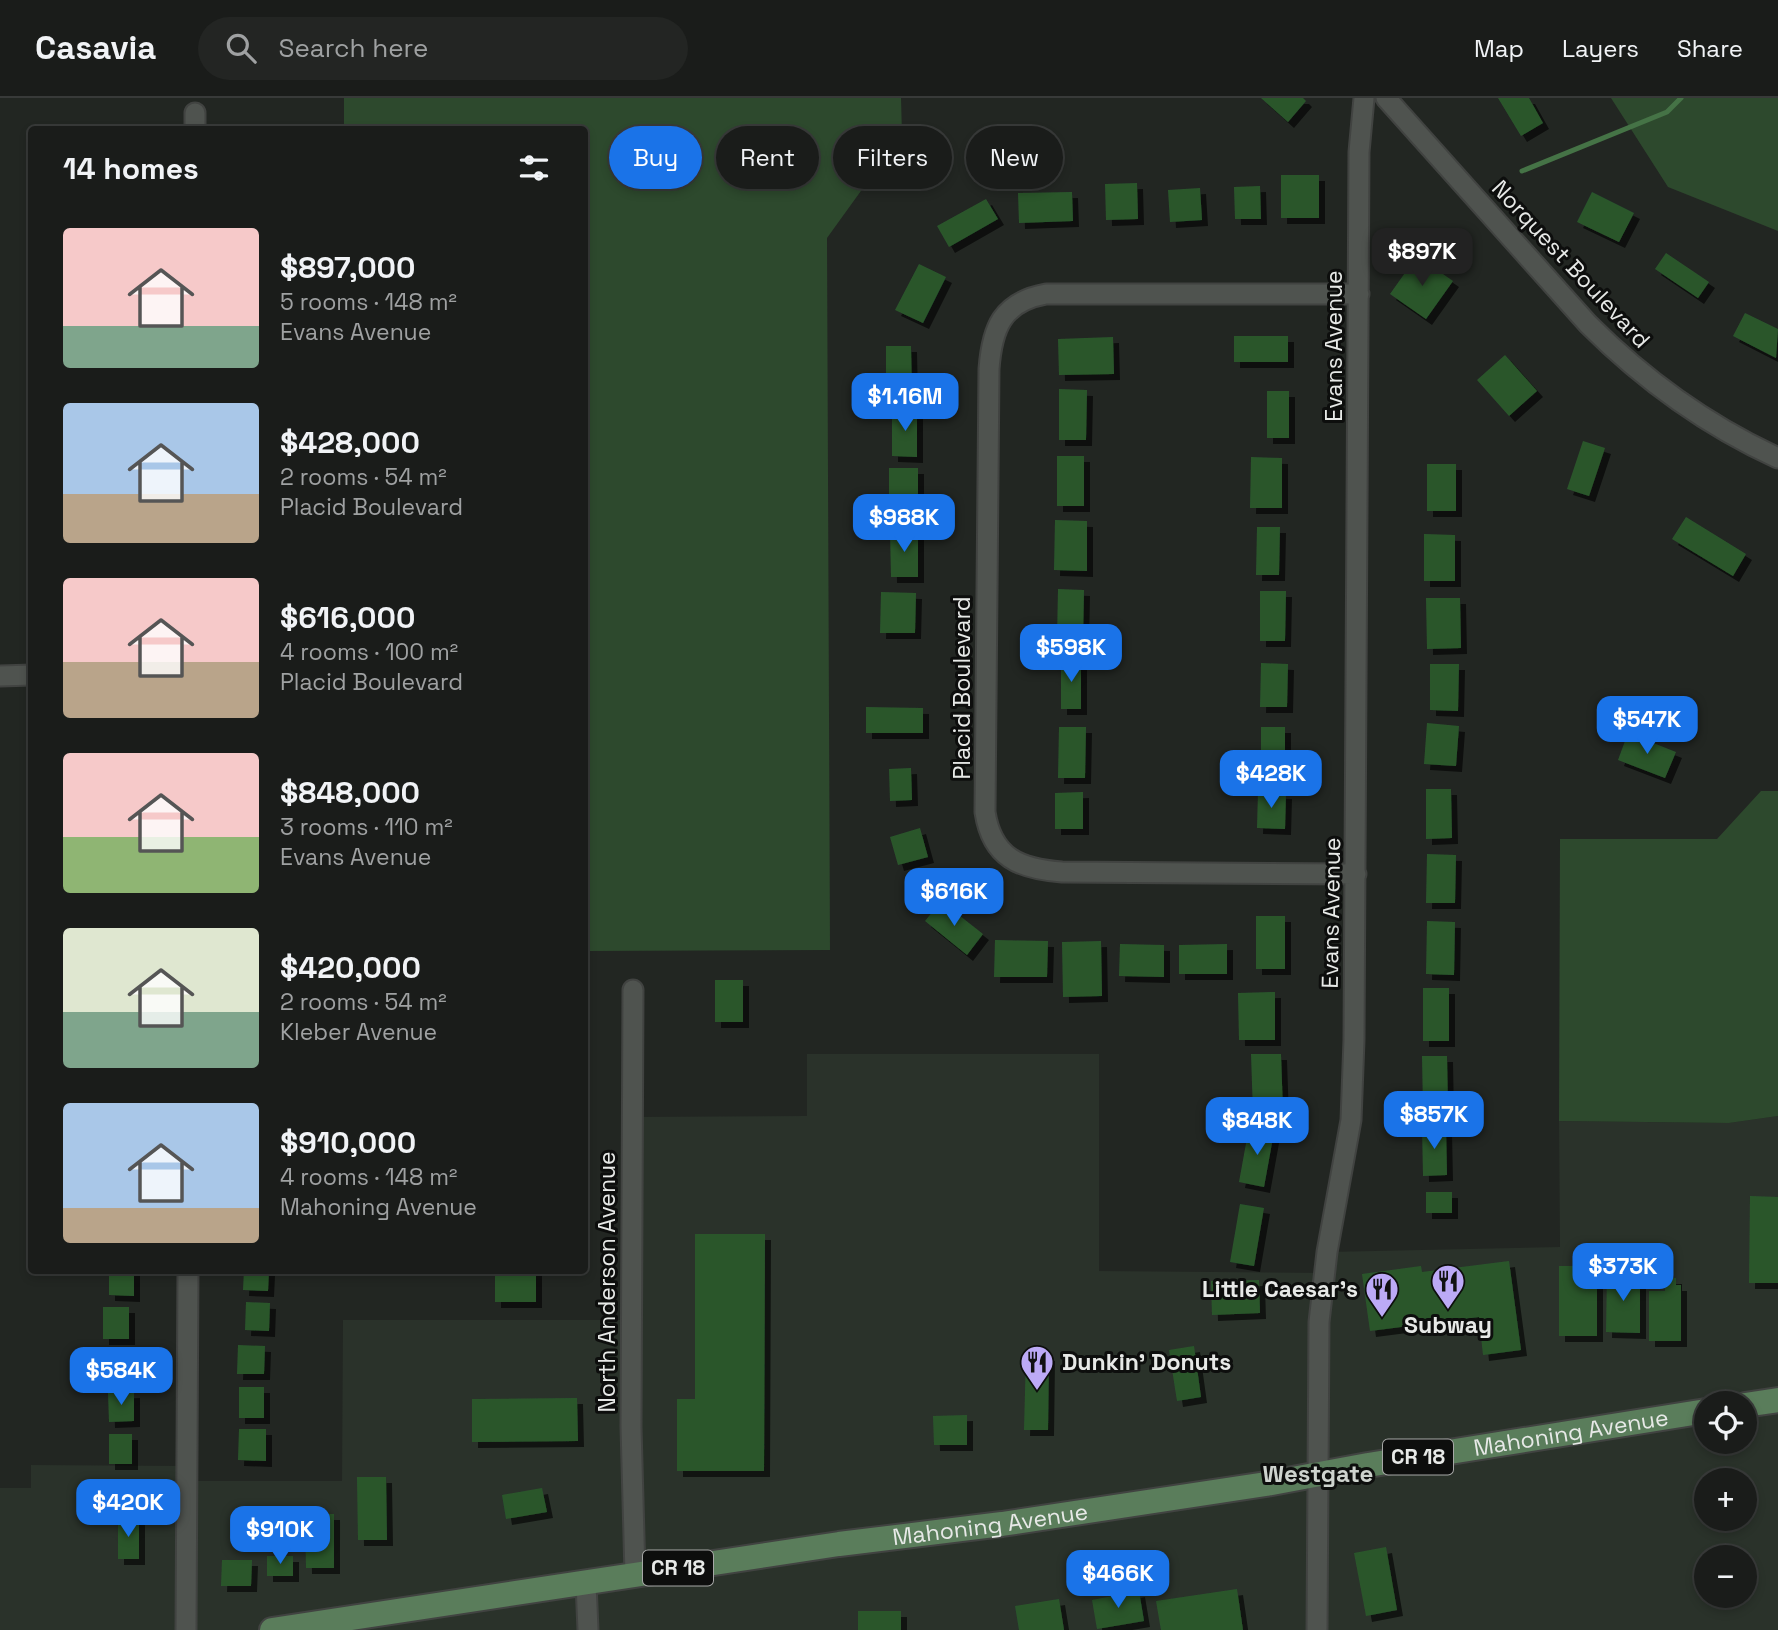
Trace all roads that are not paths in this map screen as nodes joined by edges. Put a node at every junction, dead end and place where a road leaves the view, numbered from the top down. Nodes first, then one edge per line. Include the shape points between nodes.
1 (1364, 98) edge
2 (1386, 98) edge
3 (1359, 293) junction
4 (1778, 458) edge
5 (28, 675) edge
6 (0, 676) edge
7 (1356, 874) junction
8 (633, 990) dead end
9 (188, 1274) edge
10 (1778, 1400) edge
11 (1757, 1403) edge
12 (1694, 1413) edge
13 (1318, 1474) junction
14 (635, 1574) junction
15 (586, 1583) junction
16 (186, 1630) edge
17 (272, 1630) edge
18 (589, 1630) edge
19 (1317, 1630) edge

1 - 3 street, Evans Avenue via 1359,152
2 - 4 street, Norquest Boulevard via 1615,351 1697,415
3 - 7 street, Evans Avenue
3 - 7 street, Placid Boulevard via 1046,293 1015,304 1004,315 990,347 989,369 985,799 993,840 1018,864 1035,870
5 - 6 street
7 - 13 street, Evans Avenue via 1351,1120 1320,1300
8 - 14 street, North Anderson Avenue
9 - 16 street
10 - 11 main road
12 - 13 main road, Mahoning Avenue / CR 18
13 - 14 main road, Mahoning Avenue / CR 18 via 1002,1524
13 - 19 street, Evans Avenue
14 - 15 main road, Mahoning Avenue / CR 18
15 - 17 main road, Mahoning Avenue / CR 18
15 - 18 street

